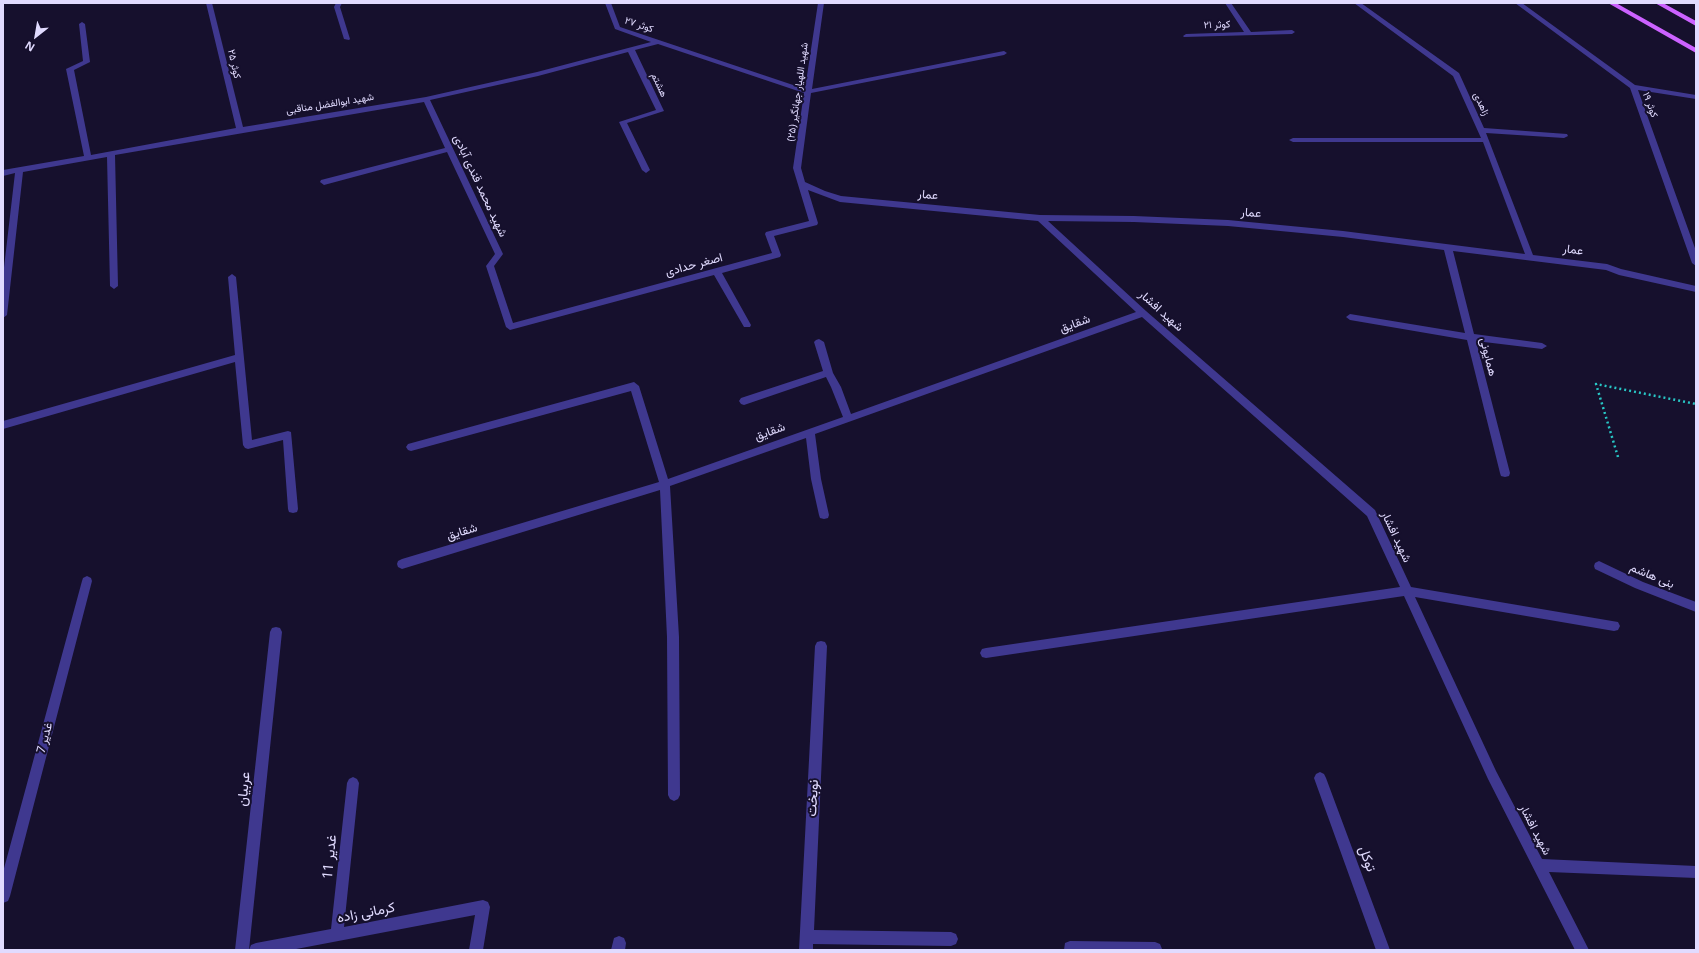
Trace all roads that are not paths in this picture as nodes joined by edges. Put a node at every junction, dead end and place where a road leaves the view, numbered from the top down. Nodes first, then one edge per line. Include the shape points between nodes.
1 (209, 3) edge
2 (339, 3) edge
3 (608, 3) edge
4 (821, 3) edge
5 (1228, 3) edge
6 (1357, 3) edge
7 (1518, 3) edge
8 (1611, 3) edge
9 (1658, 3) edge
10 (82, 24) dead end
11 (1696, 24) edge
12 (1292, 32) dead end
13 (1249, 34) junction
14 (1186, 36) dead end
15 (347, 39) dead end
16 (658, 42) junction
17 (631, 50) junction
18 (1696, 51) edge
19 (1004, 53) dead end
20 (1633, 87) junction
21 (807, 92) junction
22 (1696, 97) edge
23 (426, 98) junction
24 (240, 130) junction
25 (1482, 130) junction
26 (1564, 136) dead end
27 (1293, 140) dead end
28 (1486, 140) junction
29 (450, 149) junction
30 (111, 153) junction
31 (88, 157) junction
32 (19, 170) junction
33 (646, 170) dead end
34 (3, 173) edge
35 (324, 182) dead end
36 (802, 184) junction
37 (1040, 218) junction
38 (1448, 247) junction
39 (1530, 257) junction
40 (1696, 263) edge
41 (717, 272) junction
42 (232, 277) dead end
43 (114, 286) dead end
44 (1696, 289) edge
45 (1143, 313) junction
46 (3, 315) edge
47 (1350, 317) dead end
48 (747, 325) dead end
49 (510, 327) joint
50 (1470, 337) junction
51 (819, 342) dead end
52 (1542, 346) dead end
53 (240, 357) junction
54 (828, 373) junction
55 (744, 401) dead end
56 (848, 418) junction
57 (3, 425) edge
58 (810, 432) junction
59 (411, 447) dead end
60 (1505, 473) dead end
61 (664, 484) junction
62 (293, 509) dead end
63 (824, 515) dead end
64 (402, 564) dead end
65 (1599, 566) dead end
66 (87, 581) dead end
67 (1407, 591) junction
68 (1696, 607) edge
69 (1614, 626) dead end
70 (276, 632) dead end
71 (821, 646) dead end
72 (986, 653) dead end
73 (1320, 778) dead end
74 (353, 782) dead end
75 (674, 795) dead end
76 (1538, 865) junction
77 (1696, 872) edge
78 (3, 896) edge
79 (337, 934) junction
80 (951, 939) dead end
81 (806, 943) edge
82 (1155, 949) dead end
83 (242, 950) edge
84 (256, 950) edge
85 (476, 950) edge
86 (1071, 950) edge
87 (1383, 950) edge
88 (1582, 950) edge

1 - 24 street, کوثر ۲۵
2 - 15 street via 337,7
3 - 16 street, کوثر ۲۷ via 617,28
4 - 21 street, شهید اللهیار جهانگیر (۲۵)
5 - 13 street, کوثر ۲۱
6 - 25 street, زاهدی via 1456,75
7 - 20 street, کوثر ۱۹
8 - 18 main road
9 - 11 main road
10 - 31 street via 88,62 70,69
12 - 13 street, کوثر ۲۱
13 - 14 street, کوثر ۲۱
16 - 17 street, شهید ابوالفضل مناقبی
16 - 21 street
17 - 23 street, شهید ابوالفضل مناقبی via 511,81
17 - 33 street, هشتم via 660,110 623,122
19 - 21 street
20 - 22 street
20 - 40 street, کوثر ۱۹
21 - 36 street, شهید اللهیار جهانگیر (۲۵) via 797,168
23 - 24 street, شهید ابوالفضل مناقبی
23 - 29 street, شهید محمد قندی آبادی
24 - 30 street, شهید ابوالفضل مناقبی
25 - 26 street
25 - 28 street, زاهدی
27 - 28 street
28 - 39 street, زاهدی
29 - 35 street
29 - 49 street, شهید محمد قندی آبادی via 499,254 490,266
30 - 31 street, شهید ابوالفضل مناقبی
30 - 43 street
31 - 32 street, شهید ابوالفضل مناقبی
32 - 34 street, شهید ابوالفضل مناقبی
32 - 46 street
36 - 37 street, عمار via 840,198
36 - 41 street, اصغر حدادی via 814,223 768,234 777,255
37 - 38 street, عمار via 1134,219 1286,227
37 - 45 street, شهید افشار
38 - 39 street, عمار
38 - 50 street, همایونی
39 - 44 street, عمار via 1607,267
41 - 48 street
41 - 49 street, اصغر حدادی
42 - 53 street
45 - 56 street, شقایق
45 - 67 street, شهید افشار via 1371,513
47 - 50 street
50 - 52 street
50 - 60 street, همایونی
51 - 54 street
53 - 57 street
53 - 62 street via 248,446 288,435
54 - 55 street
54 - 56 street
56 - 58 street, شقایق
58 - 61 street, شقایق
58 - 63 street
59 - 61 street via 634,386
61 - 64 street, شقایق
61 - 75 street via 673,629
65 - 68 street, بنی هاشم
66 - 78 street, غدیر 7
67 - 69 street
67 - 72 street
67 - 76 street, شهید افشار via 1492,775
70 - 83 street, عربیان
71 - 81 street, نوبخت
73 - 87 street, توکل
74 - 79 street, غدیر 11
76 - 77 street
76 - 88 street, شهید افشار
79 - 84 street, کرمانی زاده
79 - 85 street, کرمانی زاده via 483,907
80 - 81 street
82 - 86 street via 1070,948

